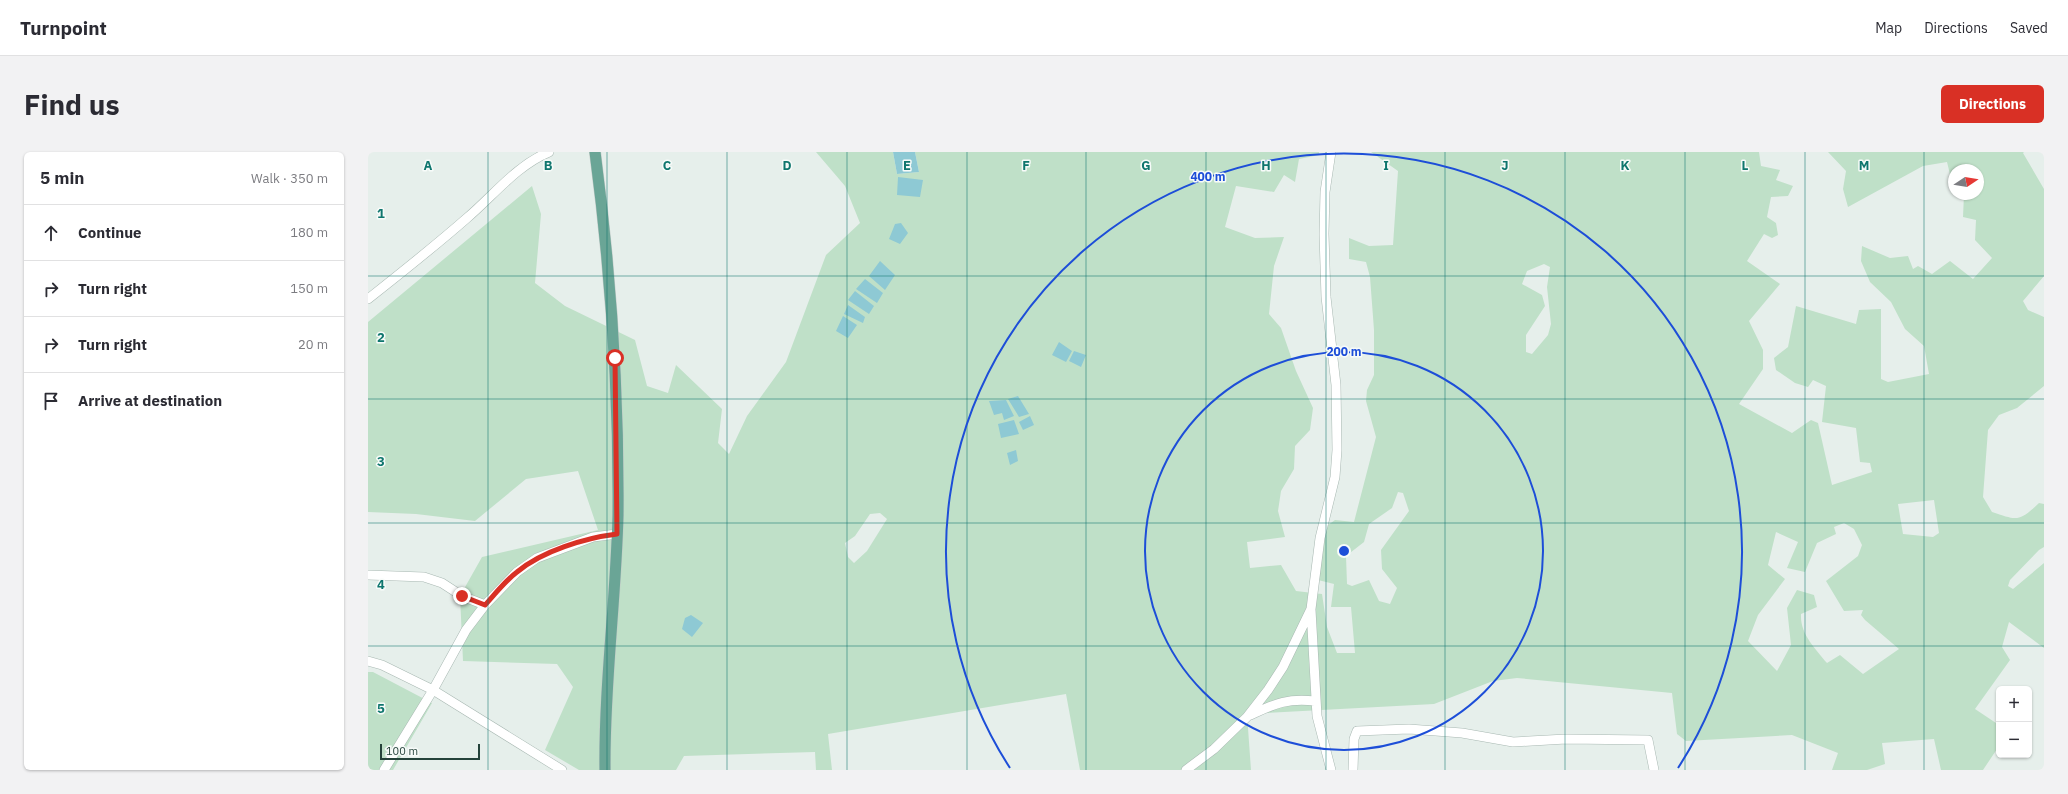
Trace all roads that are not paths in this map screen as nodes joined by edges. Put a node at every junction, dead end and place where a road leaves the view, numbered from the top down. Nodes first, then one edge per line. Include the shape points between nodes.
1 (549, 152) edge
2 (594, 152) edge
3 (1331, 152) edge
4 (368, 299) edge
5 (617, 534) junction
6 (368, 575) edge
7 (485, 605) junction
8 (1311, 609) junction
9 (368, 661) edge
10 (433, 690) junction
11 (1315, 701) junction
12 (1247, 717) junction
13 (384, 770) edge
14 (562, 770) edge
15 (605, 770) edge
16 (1186, 770) edge
17 (1331, 770) edge
18 (1353, 770) edge
19 (1654, 770) edge

1 - 4 street via 522,168 466,219
2 - 5 main road via 612,303 618,471
3 - 8 street via 1325,192 1324,234 1326,297 1336,384 1337,450 1335,477 1320,538
5 - 7 street via 593,537 537,558 517,572
5 - 15 main road
6 - 7 street via 424,577 442,583 462,596
7 - 10 street via 466,630
8 - 11 street via 1316,670
8 - 12 street via 1283,667
9 - 10 street via 382,665
10 - 13 street
10 - 14 street
11 - 12 street via 1279,702
11 - 17 street
12 - 16 street
18 - 19 street via 1354,739 1357,731 1409,728 1462,733 1514,742 1566,739 1648,740

